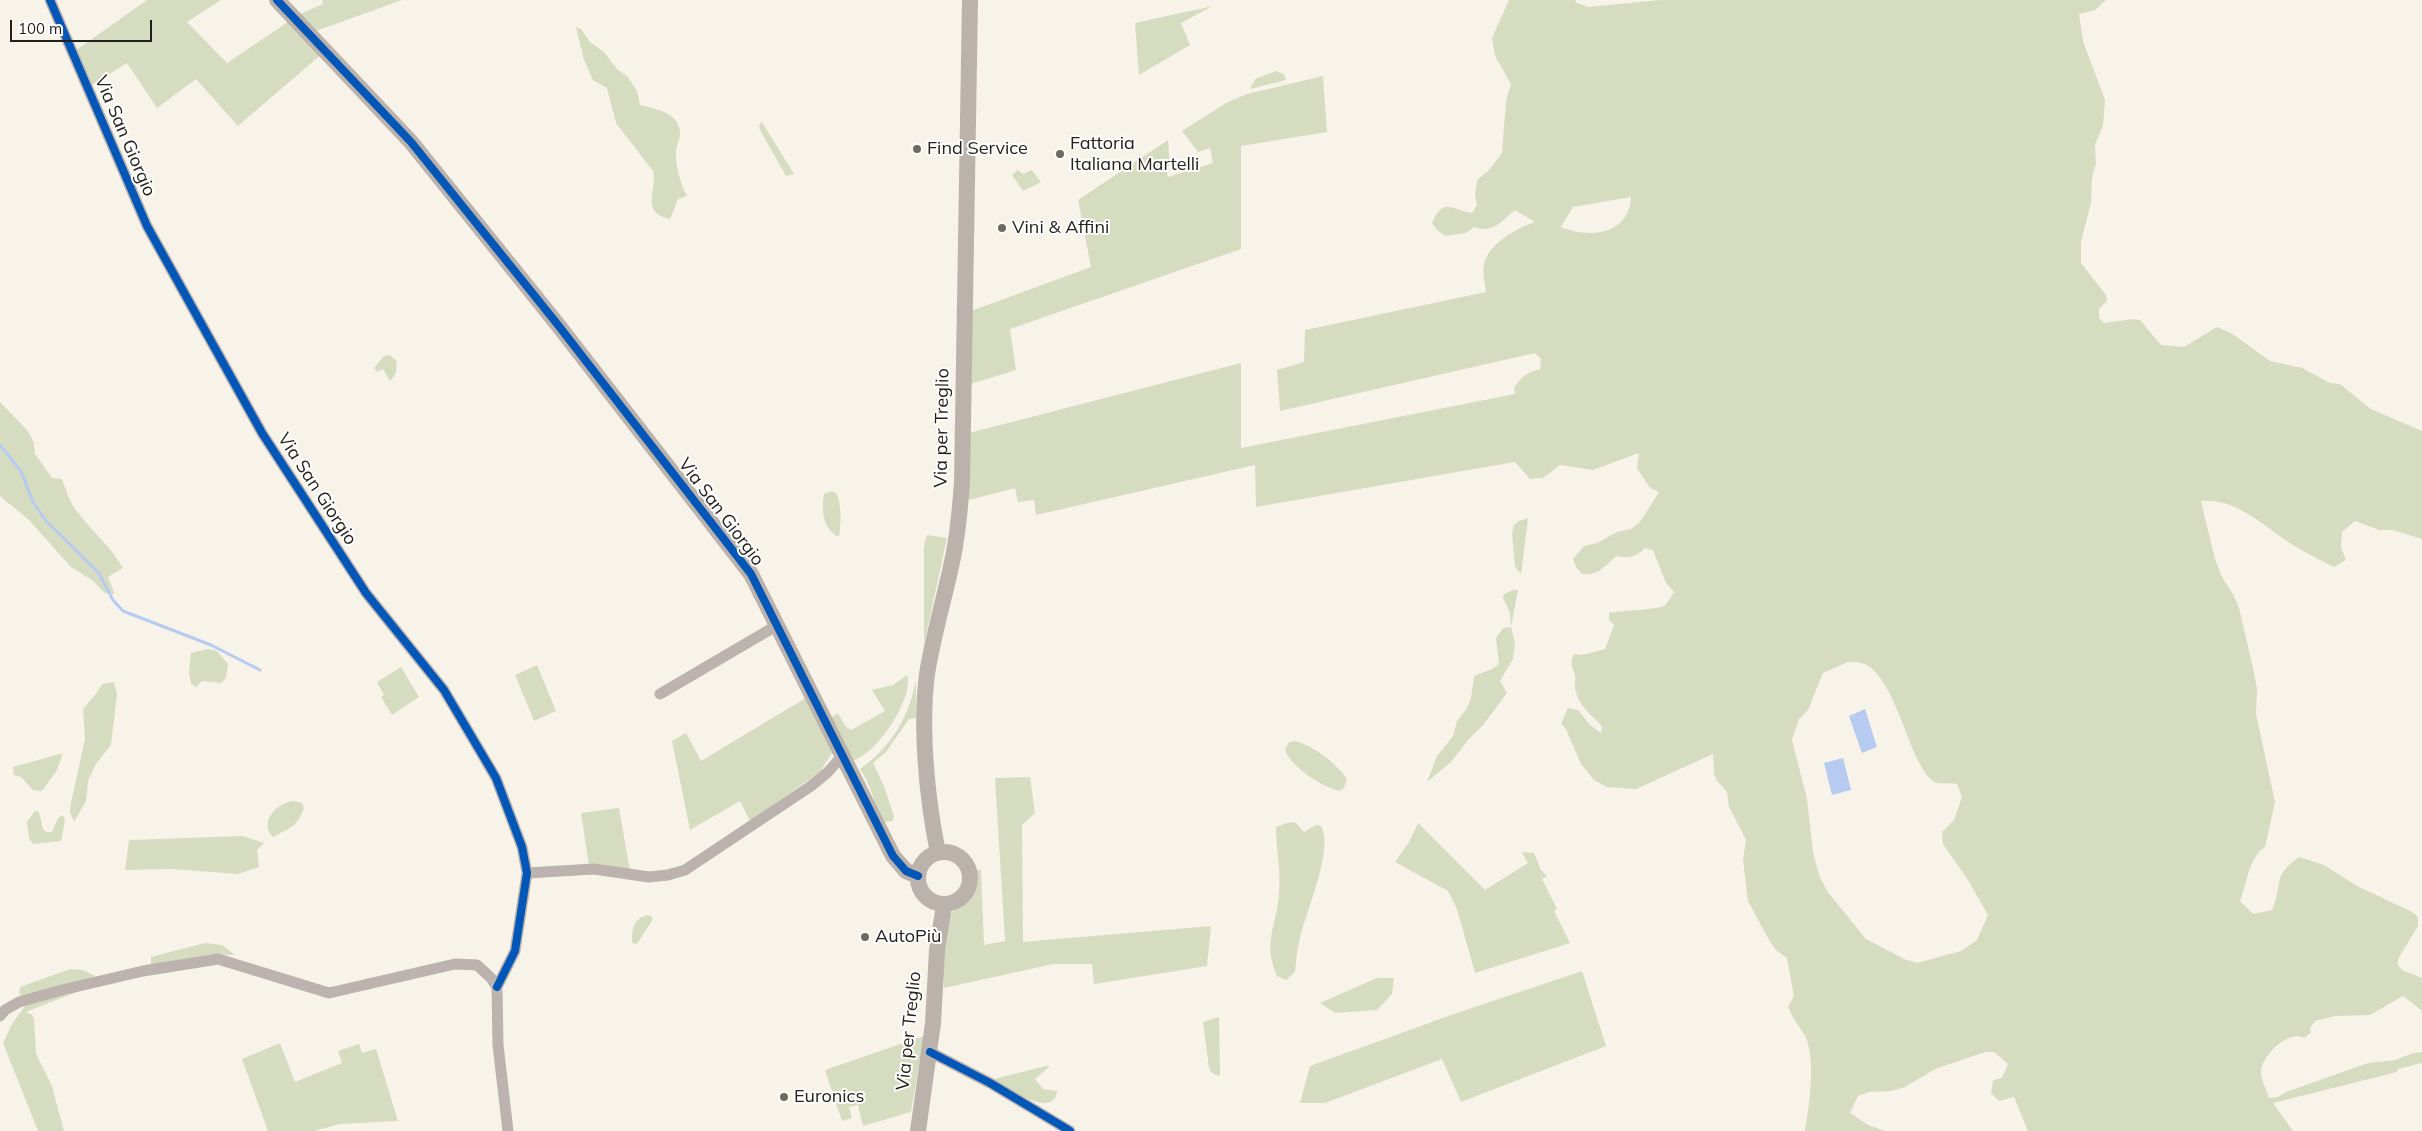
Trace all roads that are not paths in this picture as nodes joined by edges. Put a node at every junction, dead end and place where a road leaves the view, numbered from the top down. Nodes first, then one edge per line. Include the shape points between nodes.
1 (50, 0) edge
2 (277, 0) edge
3 (970, 0) edge
4 (776, 626) junction
5 (660, 694) dead end
6 (845, 763) junction
7 (938, 853) junction
8 (527, 873) junction
9 (918, 876) junction
10 (944, 905) junction
11 (497, 987) junction
12 (0, 1016) edge
13 (930, 1052) junction
14 (508, 1131) edge
15 (918, 1131) edge
16 (1070, 1131) edge

1 - 8 street, Via San Giorgio via 147,226 262,433 366,593 448,697 496,778 522,847
2 - 4 main road, Via San Giorgio via 411,142 552,317 751,574
3 - 7 main road, Via per Treglio via 962,483 956,541 926,689 928,787
4 - 5 street
4 - 6 main road, Via San Giorgio
6 - 8 street via 685,870 648,877 594,868
6 - 9 main road, Via San Giorgio via 899,865
7 - 9 main road via 922,864
7 - 10 main road via 954,854 970,871 965,894 952,904
8 - 11 street, Via San Giorgio via 515,951
9 - 10 main road via 920,888 927,898
10 - 13 main road, Via per Treglio via 937,950
11 - 12 street via 477,965 455,964 330,993 218,959 142,971 62,990 19,1002
11 - 14 street via 498,1045
13 - 15 main road, Via per Treglio
13 - 16 street

